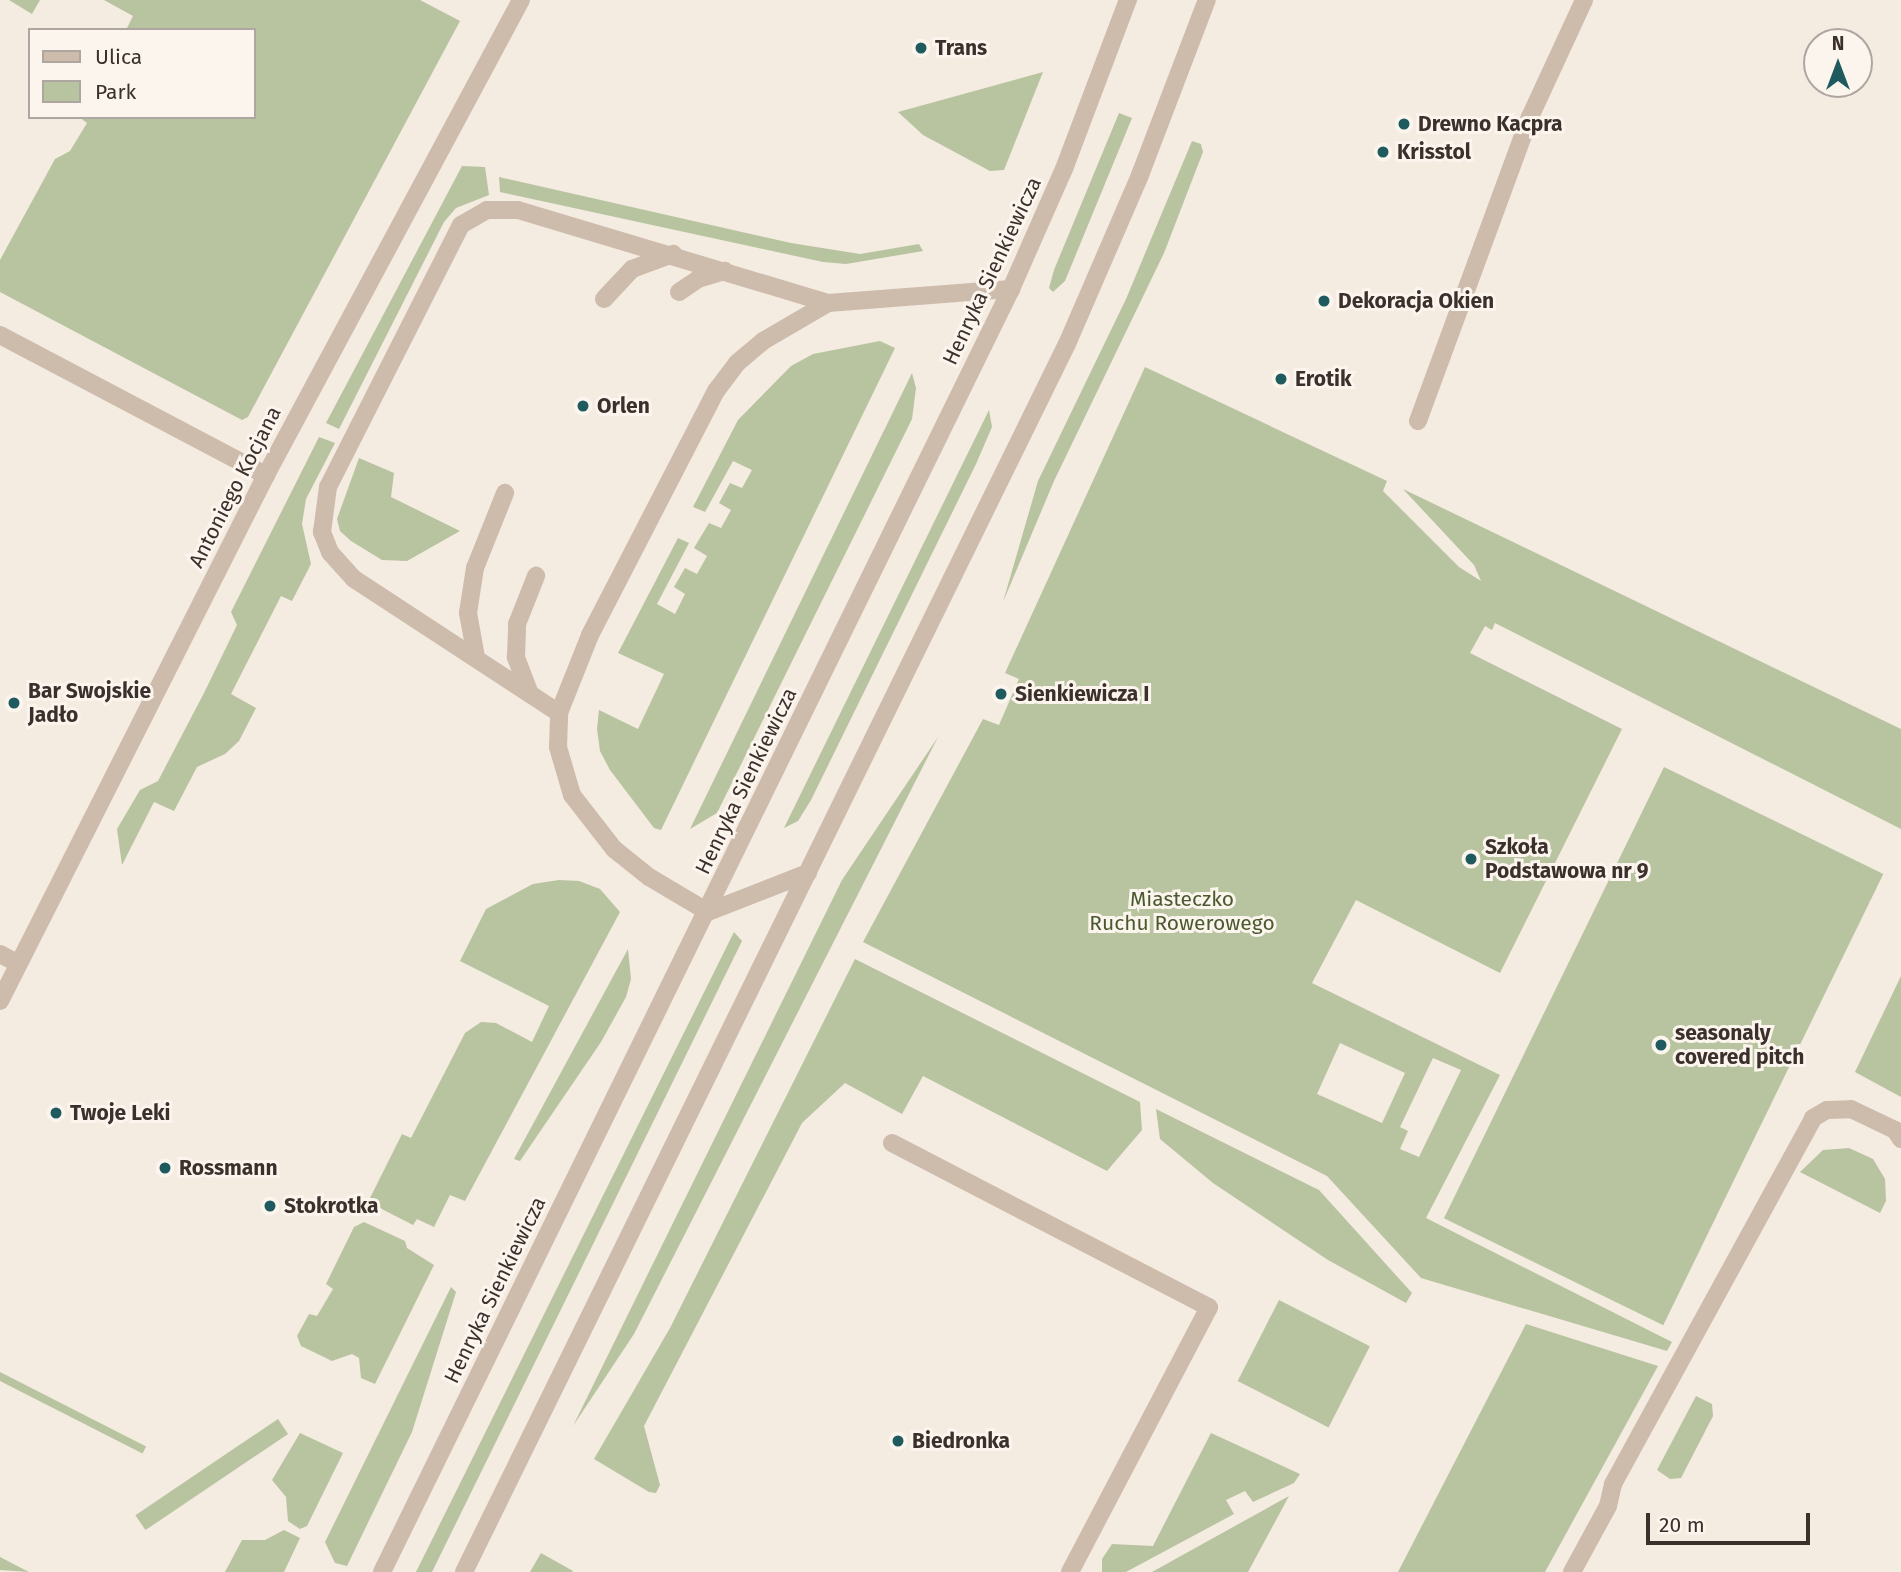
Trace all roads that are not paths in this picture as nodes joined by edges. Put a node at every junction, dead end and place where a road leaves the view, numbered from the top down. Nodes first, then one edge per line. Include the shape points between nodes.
1 (521, 0) edge
2 (1128, 0) edge
3 (1207, 0) edge
4 (1584, 0) edge
5 (673, 254) junction
6 (725, 271) junction
7 (1011, 289) junction
8 (678, 292) dead end
9 (604, 299) dead end
10 (828, 303) junction
11 (0, 335) edge
12 (1418, 421) dead end
13 (266, 475) junction
14 (505, 493) dead end
15 (536, 576) dead end
16 (477, 657) junction
17 (530, 694) junction
18 (559, 713) junction
19 (808, 873) junction
20 (708, 912) junction
21 (0, 954) edge
22 (19, 964) junction
23 (0, 1001) edge
24 (1901, 1139) edge
25 (892, 1143) dead end
26 (382, 1572) edge
27 (464, 1572) edge
28 (1070, 1572) edge
29 (1572, 1572) edge

1 - 13 street, Antoniego Kocjana
2 - 7 street, Henryka Sienkiewicza via 1064,169
3 - 19 street via 1140,175 1067,344
4 - 12 street via 1530,117
5 - 6 street
5 - 9 street via 632,269
5 - 16 street via 518,210 487,210 461,225 328,487 321,512 330,552 354,579
6 - 8 street
6 - 10 street
7 - 10 street
7 - 20 street, Henryka Sienkiewicza
10 - 18 street via 763,341 737,363 716,391 590,635
11 - 13 street
13 - 22 street, Antoniego Kocjana
14 - 16 street via 475,568 468,612
15 - 17 street via 517,624 516,657
16 - 17 street
17 - 18 street
18 - 20 street via 558,747 572,795 614,849
19 - 20 street
19 - 27 street
20 - 26 street, Henryka Sienkiewicza
21 - 22 street
22 - 23 street, Antoniego Kocjana
24 - 29 street via 1895,1130 1850,1109 1827,1110 1813,1118 1613,1484 1608,1506
25 - 28 street via 1209,1307

